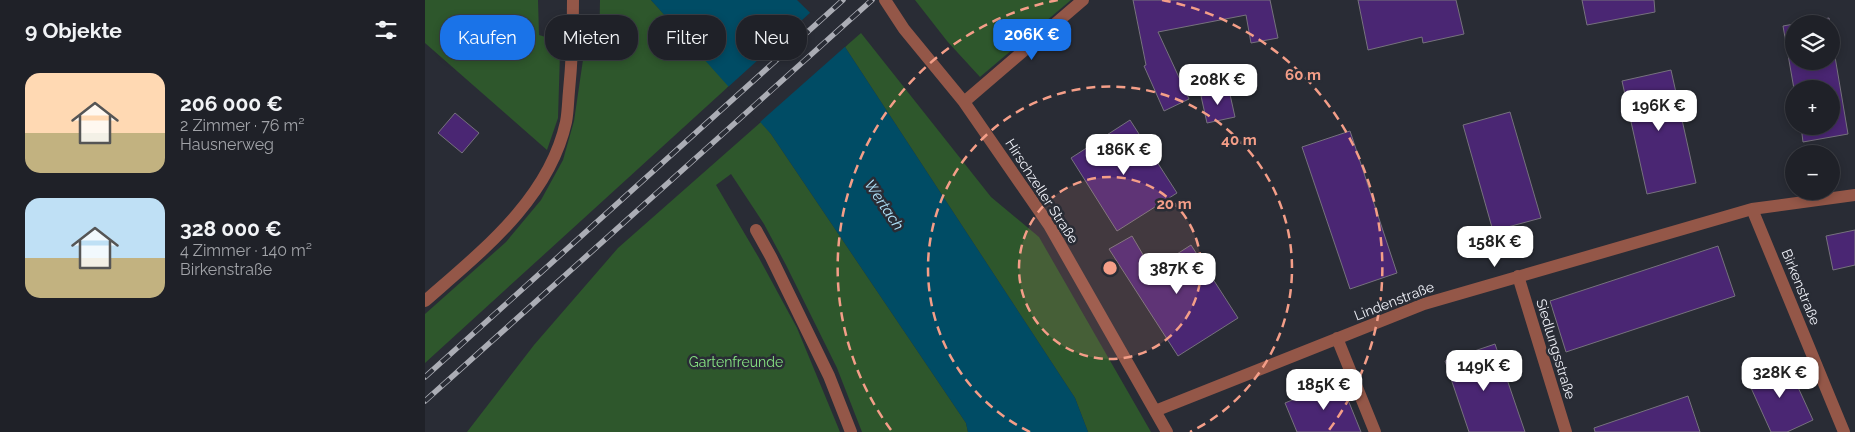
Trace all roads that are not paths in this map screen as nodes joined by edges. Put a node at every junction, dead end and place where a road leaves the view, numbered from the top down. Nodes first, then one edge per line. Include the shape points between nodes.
1 (573, 0) edge
2 (885, 0) edge
3 (1083, 0) edge
4 (964, 102) junction
5 (1855, 195) edge
6 (1752, 209) junction
7 (756, 230) dead end
8 (1518, 276) junction
9 (425, 301) edge
10 (1337, 338) junction
11 (1155, 411) junction
12 (851, 432) edge
13 (1167, 432) edge
14 (1375, 432) edge
15 (1566, 432) edge
16 (1843, 432) edge

1 - 9 street via 573,53 566,121 556,156 533,195 498,235
2 - 4 street, Hirschzeller Straße via 904,29
3 - 4 street
4 - 11 street, Hirschzeller Straße via 1049,225
5 - 6 street, Lindenstraße
6 - 8 street, Lindenstraße
6 - 16 street, Birkenstraße
7 - 12 street via 829,376
8 - 10 street, Lindenstraße via 1424,304
8 - 15 street, Siedlungsstraße
10 - 11 street, Lindenstraße
10 - 14 street
11 - 13 street, Hirschzeller Straße

